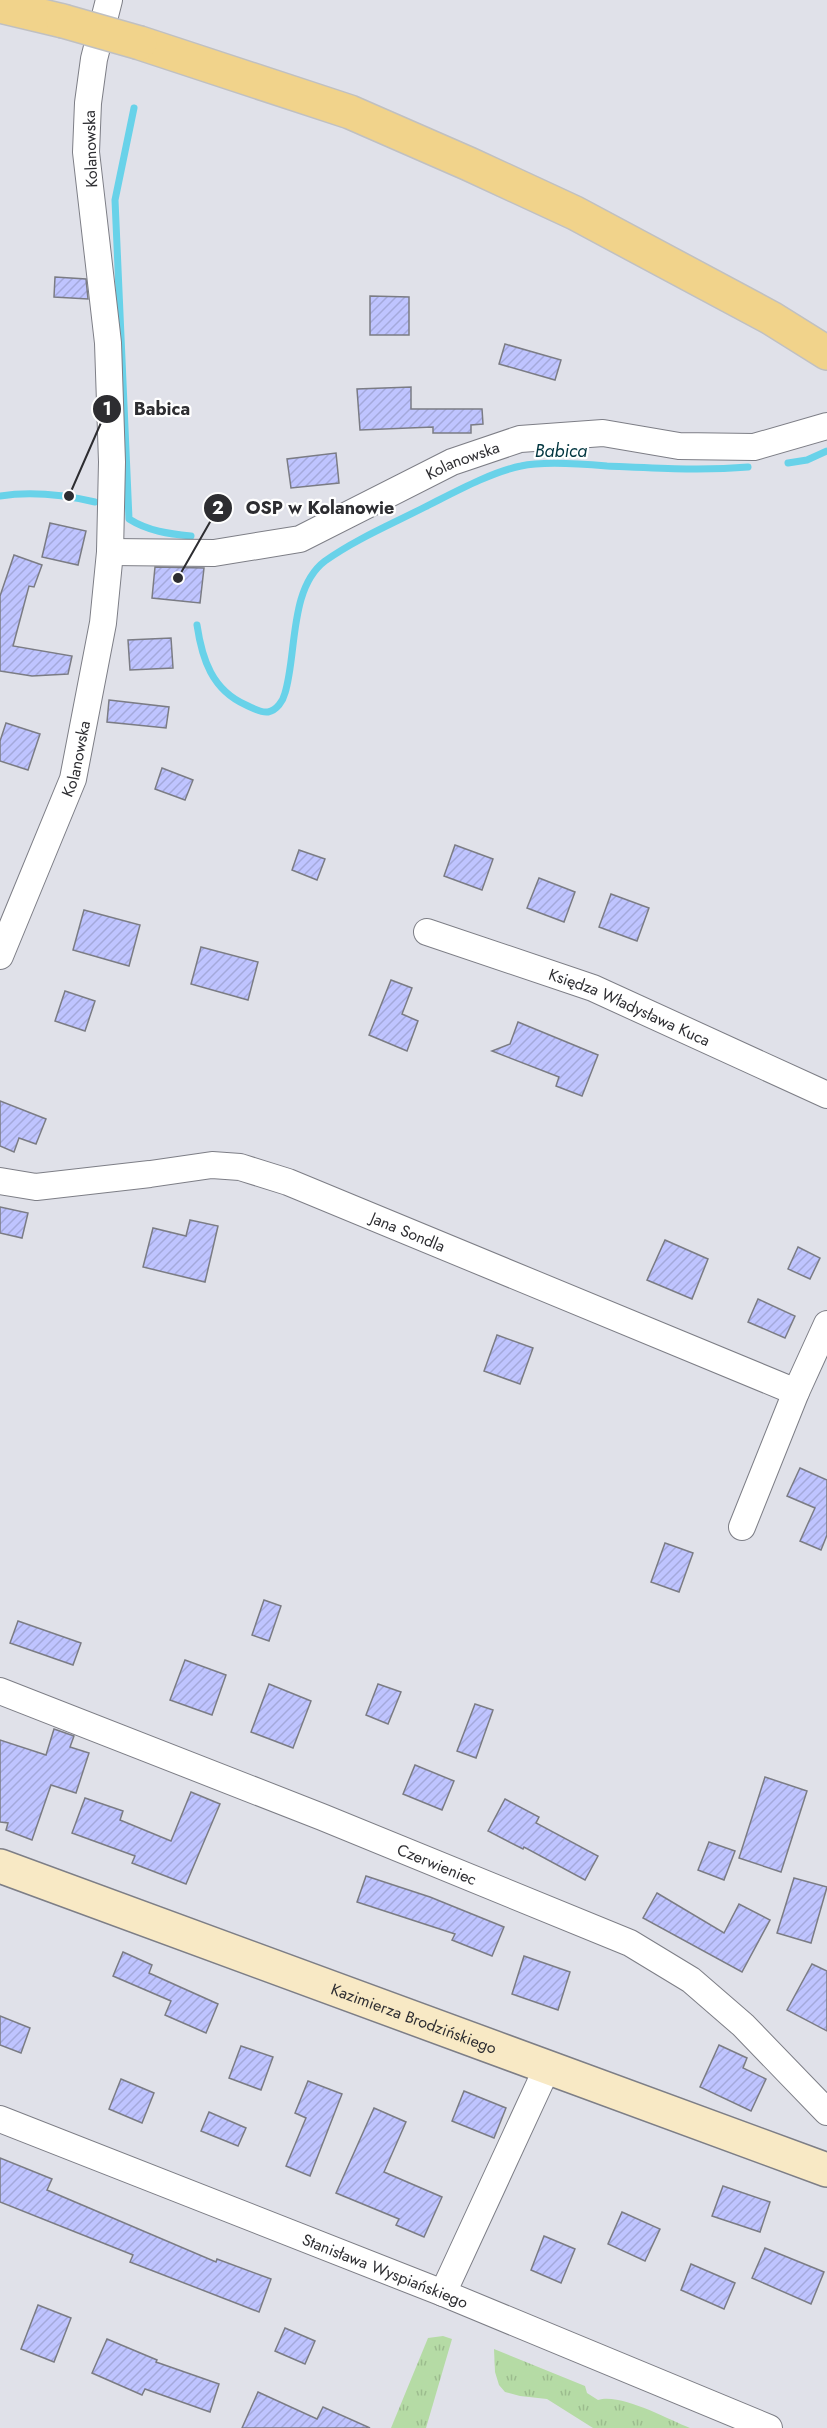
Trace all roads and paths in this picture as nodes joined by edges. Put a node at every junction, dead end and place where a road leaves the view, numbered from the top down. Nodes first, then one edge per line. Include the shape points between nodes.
1 (109, 0) edge
2 (0, 6) edge
3 (827, 354) edge
4 (827, 426) edge
5 (110, 552) junction
6 (427, 932) dead end
7 (0, 956) edge
8 (827, 1095) edge
9 (0, 1181) edge
10 (827, 1324) edge
11 (796, 1392) junction
12 (742, 1527) dead end
13 (0, 1690) edge
14 (0, 1866) edge
15 (547, 2068) junction
16 (827, 2112) edge
17 (0, 2119) edge
18 (827, 2170) edge
19 (443, 2293) junction
20 (769, 2428) edge

1 - 5 street, Kolanowska via 94,59 86,152 108,343
2 - 3 main road, bridge via 140,43 350,112 575,213 771,318
4 - 5 street, Kolanowska via 754,447 679,446 603,433 520,439 452,462 300,539 214,553
5 - 7 street, Kolanowska via 103,623 73,779
6 - 8 street, Księdza Władysława Kuca via 593,988
9 - 11 street, Jana Sondla via 36,1187 212,1165 240,1167 288,1182
10 - 11 street
11 - 12 street
13 - 16 street, Czerwieniec via 630,1943 691,1980 743,2025
14 - 15 main road, Kazimierza Brodzińskiego
15 - 18 main road, Kazimierza Brodzińskiego
15 - 19 street
17 - 19 street, Stanisława Wyspiańskiego
19 - 20 street, Stanisława Wyspiańskiego

